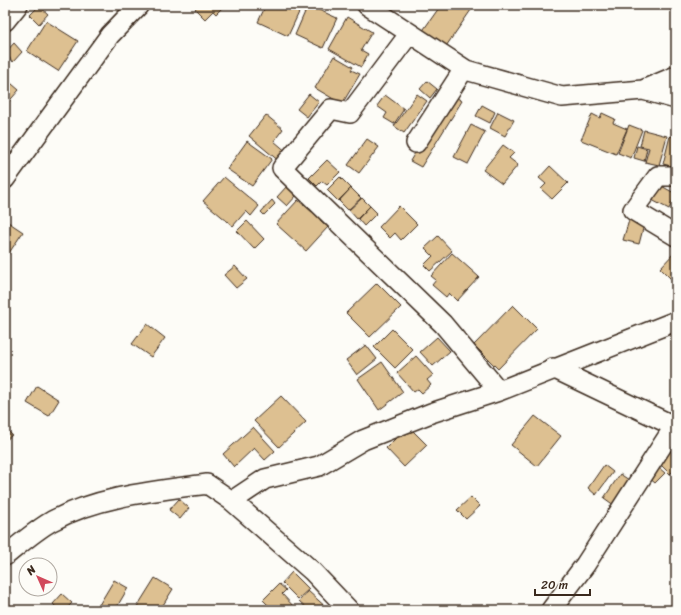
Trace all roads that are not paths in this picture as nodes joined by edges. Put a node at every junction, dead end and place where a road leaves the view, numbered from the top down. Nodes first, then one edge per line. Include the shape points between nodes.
1 (18, 5) edge
2 (139, 5) edge
3 (367, 5) edge
4 (5, 21) edge
5 (410, 33) junction
6 (464, 69) junction
7 (676, 76) edge
8 (643, 90) junction
9 (676, 99) edge
10 (416, 143) dead end
11 (676, 176) edge
12 (5, 179) edge
13 (676, 236) edge
14 (676, 321) edge
15 (553, 368) junction
16 (499, 391) junction
17 (675, 427) edge
18 (232, 501) junction
19 (5, 556) edge
20 (349, 610) edge
21 (551, 610) edge

1 - 4 street
2 - 12 street via 110,35
3 - 5 street
5 - 6 street
5 - 16 street via 350,113 331,109 282,168 443,324
6 - 8 street via 562,97
6 - 10 street
7 - 8 street
8 - 9 street
11 - 13 street via 658,176 633,210
14 - 15 street
15 - 16 street
15 - 17 street
16 - 18 street via 431,413 363,440 319,466 265,479
17 - 21 street via 585,565
18 - 19 street via 207,484 143,492 78,510 51,522
18 - 20 street via 312,571

